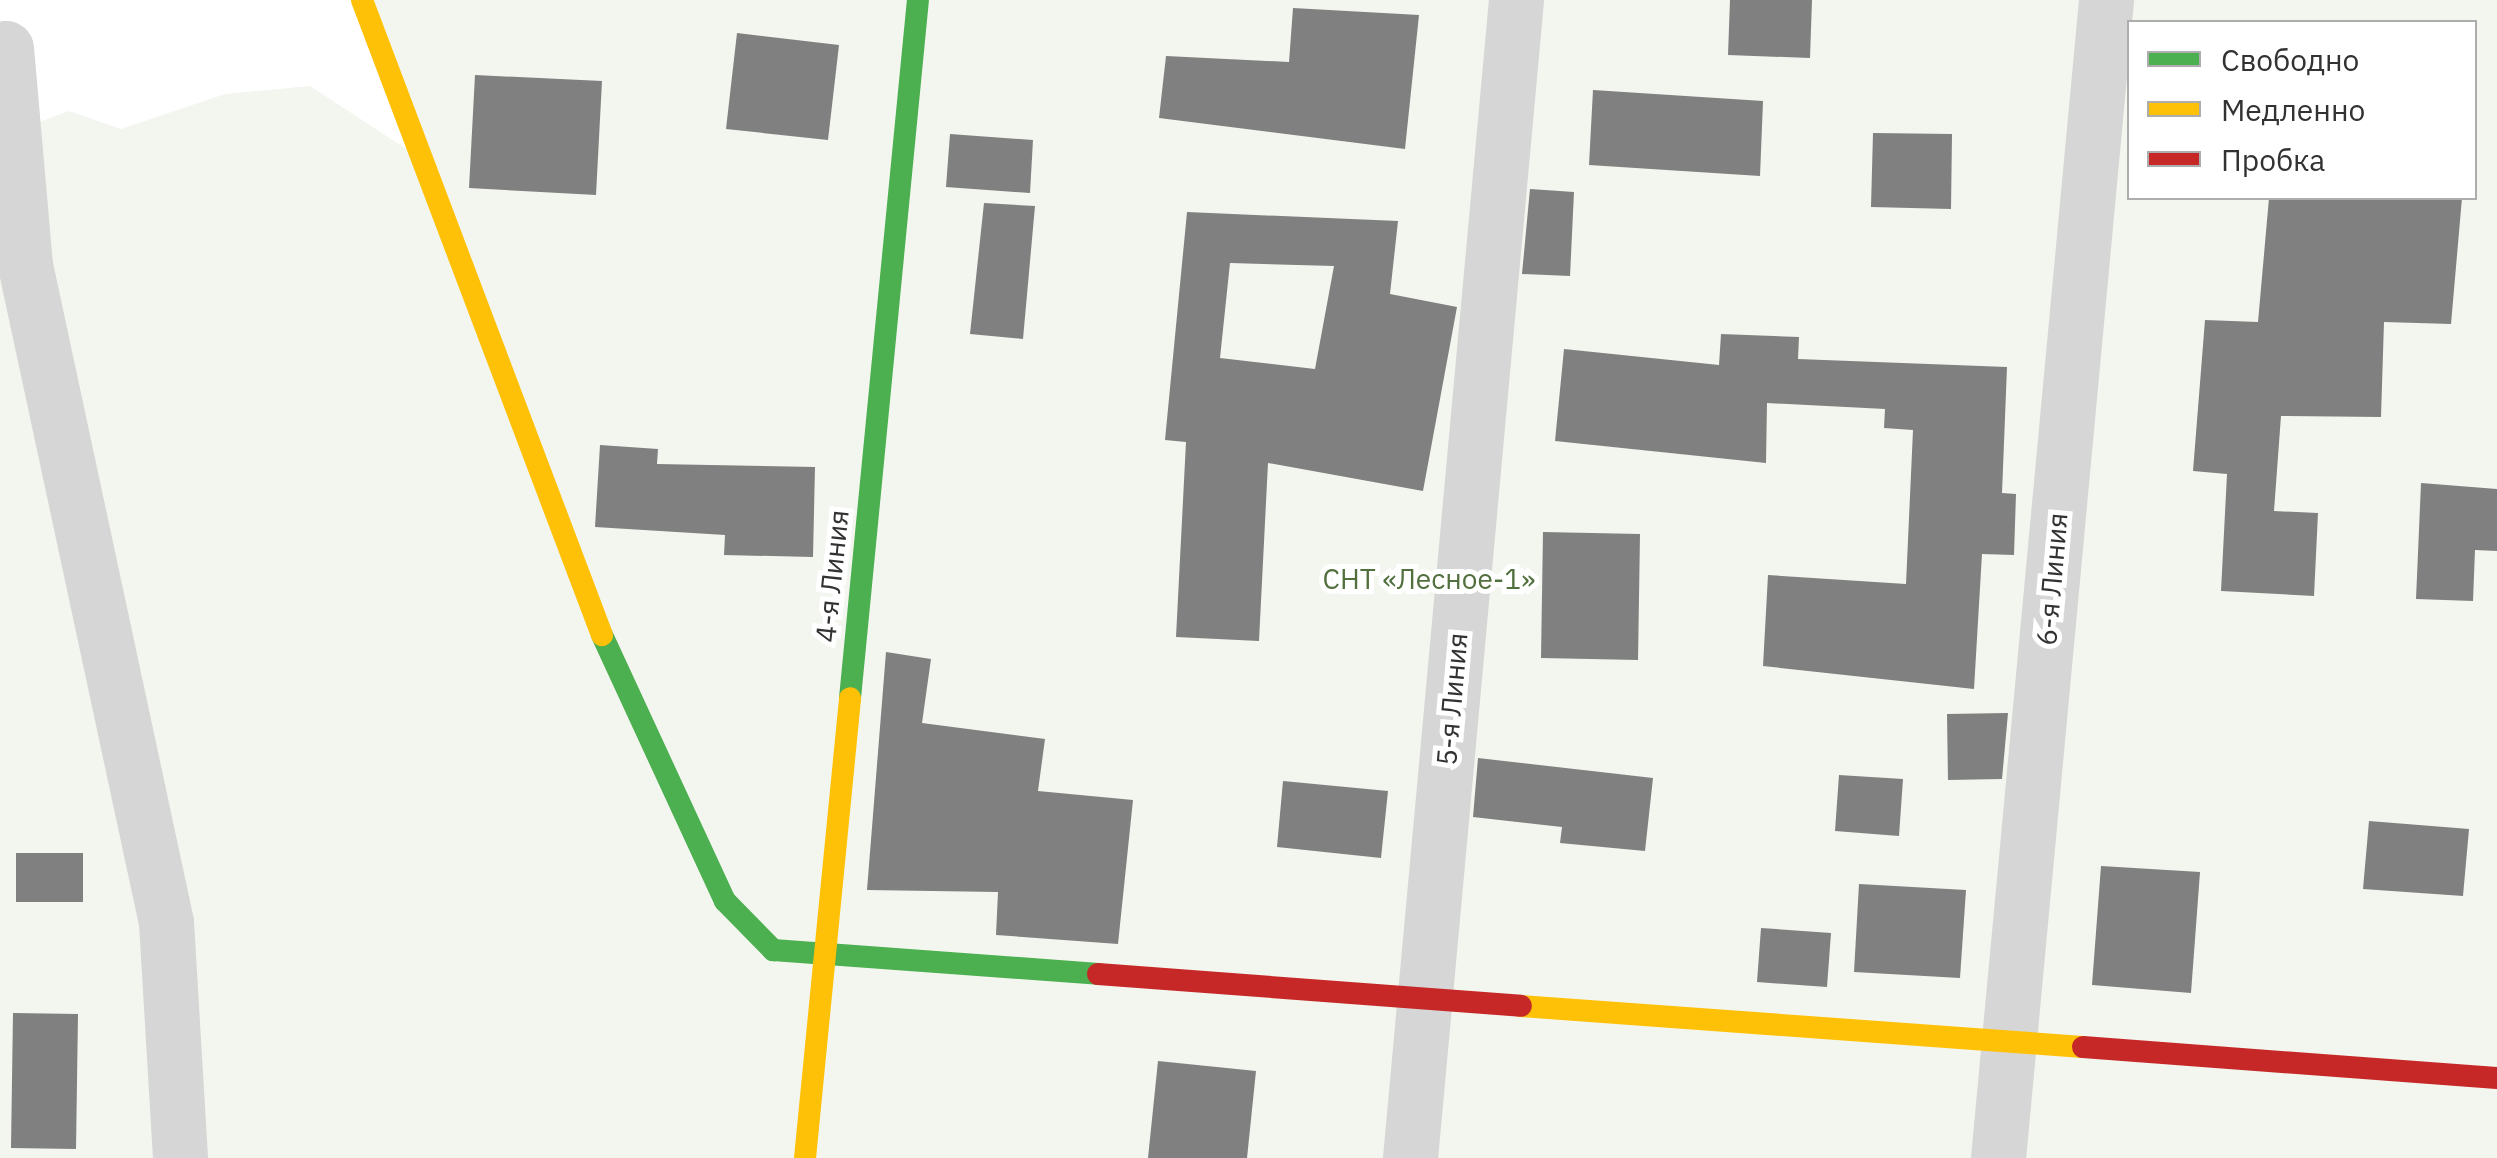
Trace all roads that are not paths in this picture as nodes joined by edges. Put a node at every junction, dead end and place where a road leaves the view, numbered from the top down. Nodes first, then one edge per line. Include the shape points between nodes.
1 (362, 0) edge
2 (918, 0) edge
3 (1516, 0) edge
4 (2106, 0) edge
5 (6, 48) dead end
6 (825, 955) junction
7 (1424, 1003) junction
8 (2008, 1037) junction
9 (2497, 1078) edge
10 (180, 1158) edge
11 (805, 1158) edge
12 (1410, 1158) edge
13 (1998, 1158) edge

1 - 6 street via 582,592 676,802 725,901 773,950
2 - 6 street, 4-я Линия
3 - 7 street, 5-я Линия
4 - 8 street, 6-я Линия
5 - 10 street via 25,265 166,922
6 - 7 street
6 - 11 street, 4-я Линия
7 - 8 street
7 - 12 street, 5-я Линия
8 - 9 street
8 - 13 street, 6-я Линия

